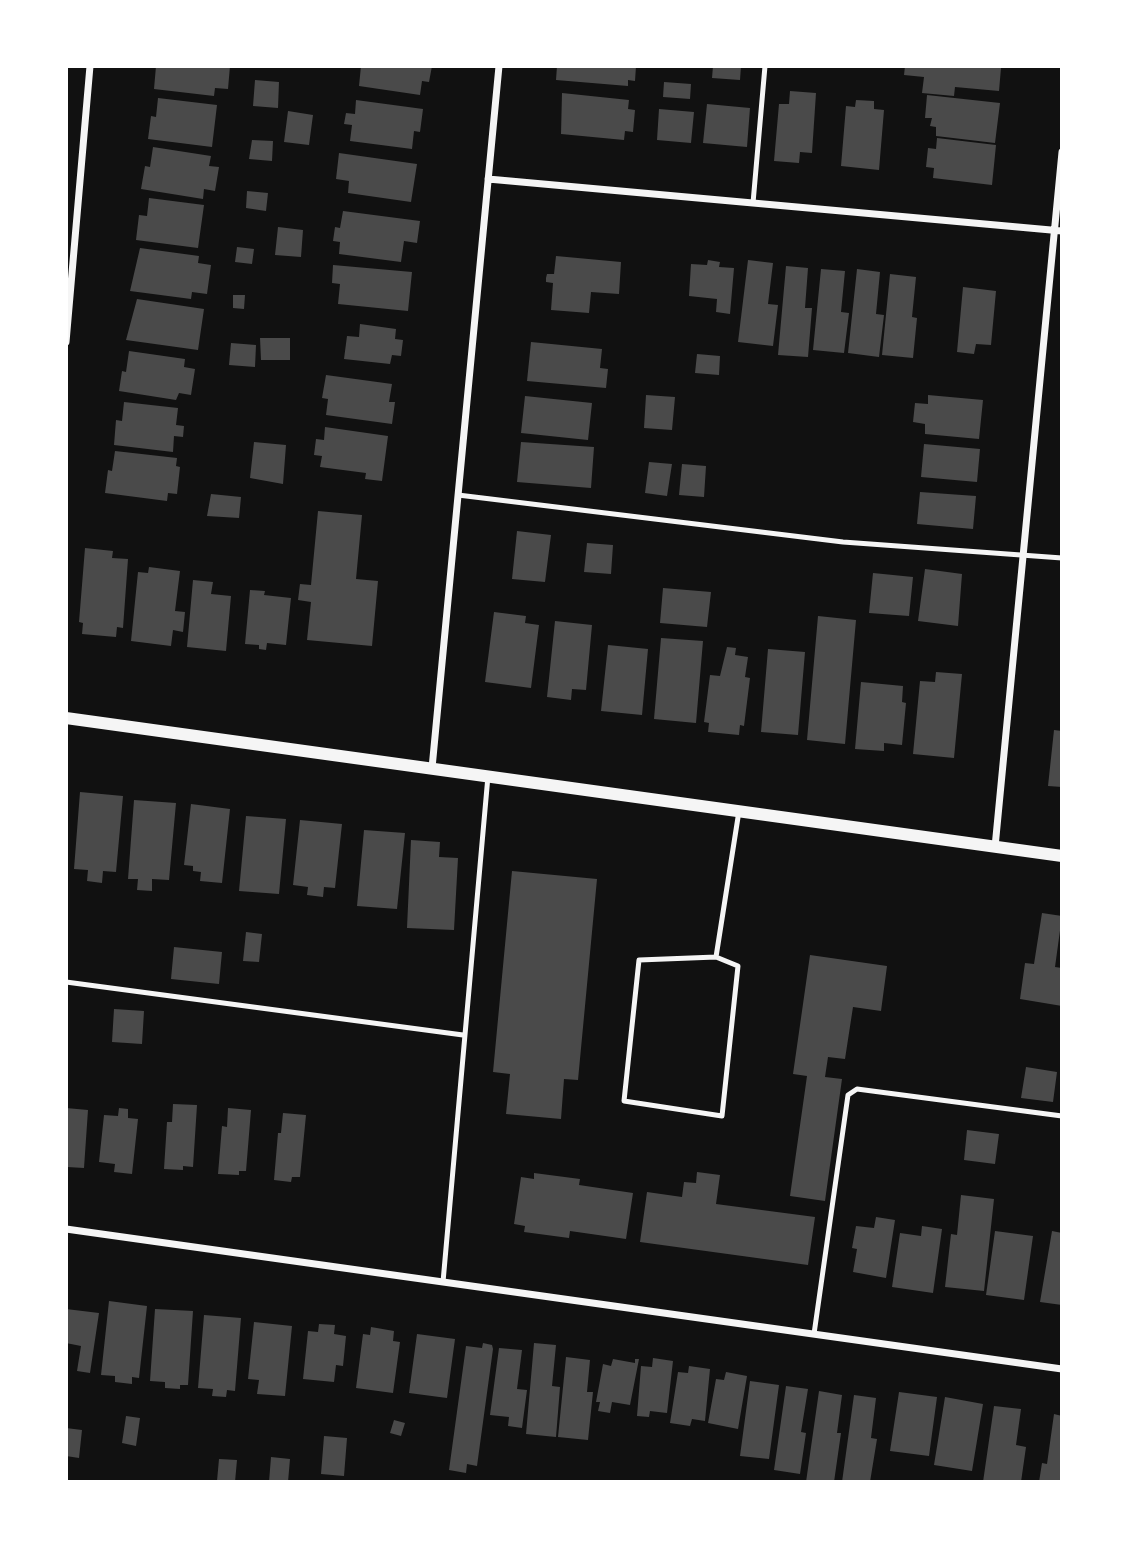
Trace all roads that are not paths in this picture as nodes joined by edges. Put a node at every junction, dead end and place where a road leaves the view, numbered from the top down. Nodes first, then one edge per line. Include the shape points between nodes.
1 (90, 66) edge
2 (499, 66) edge
3 (765, 66) edge
4 (1062, 152) edge
5 (488, 179) junction
6 (753, 203) junction
7 (1058, 230) edge
8 (66, 342) edge
9 (458, 495) junction
10 (1023, 556) junction
11 (1062, 558) edge
12 (66, 718) edge
13 (432, 768) junction
14 (488, 776) junction
15 (739, 811) junction
16 (995, 847) junction
17 (1062, 856) edge
18 (716, 957) junction
19 (66, 982) edge
20 (463, 1035) junction
21 (1062, 1116) edge
22 (66, 1229) edge
23 (443, 1282) junction
24 (814, 1334) junction
25 (1062, 1369) edge

1 - 8 street
2 - 5 street
3 - 6 lane
4 - 7 street
5 - 6 street
5 - 9 street
6 - 7 street
7 - 10 street
9 - 10 lane via 843,542
9 - 13 street
10 - 11 lane
10 - 16 street
12 - 13 street
13 - 14 street
14 - 15 street
14 - 20 lane
15 - 16 street
15 - 18 lane
16 - 17 street
18 - 18 lane via 639,960 624,1101 722,1116 738,966
19 - 20 lane
20 - 23 lane
21 - 24 lane via 857,1089 848,1095
22 - 23 street
23 - 24 street
24 - 25 street

